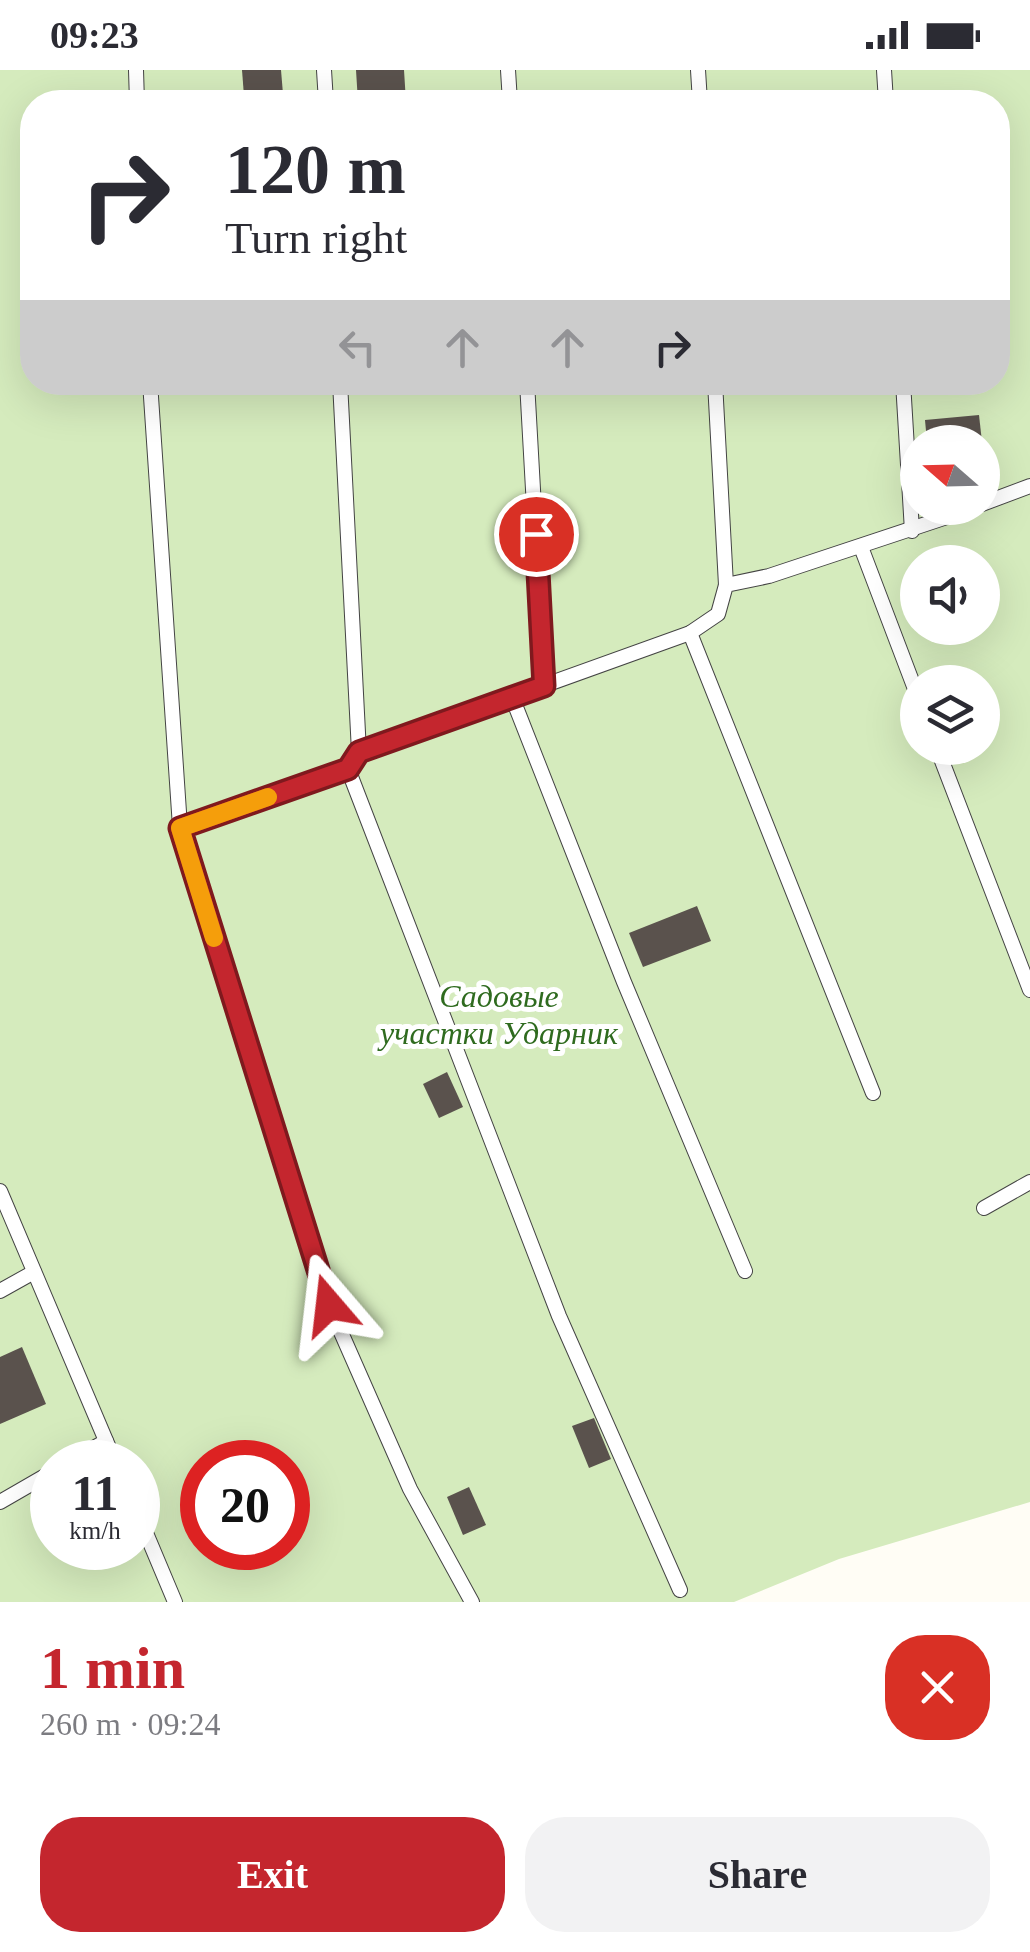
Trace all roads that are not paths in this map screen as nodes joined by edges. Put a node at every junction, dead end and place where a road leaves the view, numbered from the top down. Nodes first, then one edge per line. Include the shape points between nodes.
1 (151, 395) edge
2 (341, 395) edge
3 (527, 395) edge
4 (716, 395) edge
5 (904, 395) edge
6 (1030, 486) edge
7 (1000, 497) edge
8 (928, 525) edge
9 (912, 531) junction
10 (860, 547) junction
11 (726, 584) junction
12 (690, 632) junction
13 (906, 665) edge
14 (544, 686) junction
15 (512, 697) junction
16 (359, 752) junction
17 (944, 765) edge
18 (348, 769) junction
19 (180, 828) junction
20 (1030, 990) edge
21 (873, 1093) dead end
22 (1030, 1182) edge
23 (0, 1191) edge
24 (984, 1208) dead end
25 (745, 1271) dead end
26 (34, 1272) junction
27 (0, 1291) edge
28 (106, 1440) edge
29 (30, 1485) edge
30 (0, 1502) edge
31 (160, 1566) edge
32 (680, 1590) dead end
33 (175, 1602) edge
34 (472, 1602) edge

1 - 19 lane
2 - 16 lane
3 - 14 lane
4 - 11 lane
5 - 9 lane
6 - 7 lane
8 - 9 lane
9 - 10 lane
10 - 11 lane
10 - 13 lane
11 - 12 lane via 718,614
12 - 14 lane
12 - 21 lane
14 - 15 lane
15 - 16 lane
15 - 25 lane
16 - 18 lane
17 - 20 lane
18 - 19 lane
18 - 32 lane via 559,1316
19 - 34 lane via 329,1305 410,1489
22 - 24 lane
23 - 26 lane
26 - 27 lane
26 - 28 lane
29 - 30 lane
31 - 33 lane

